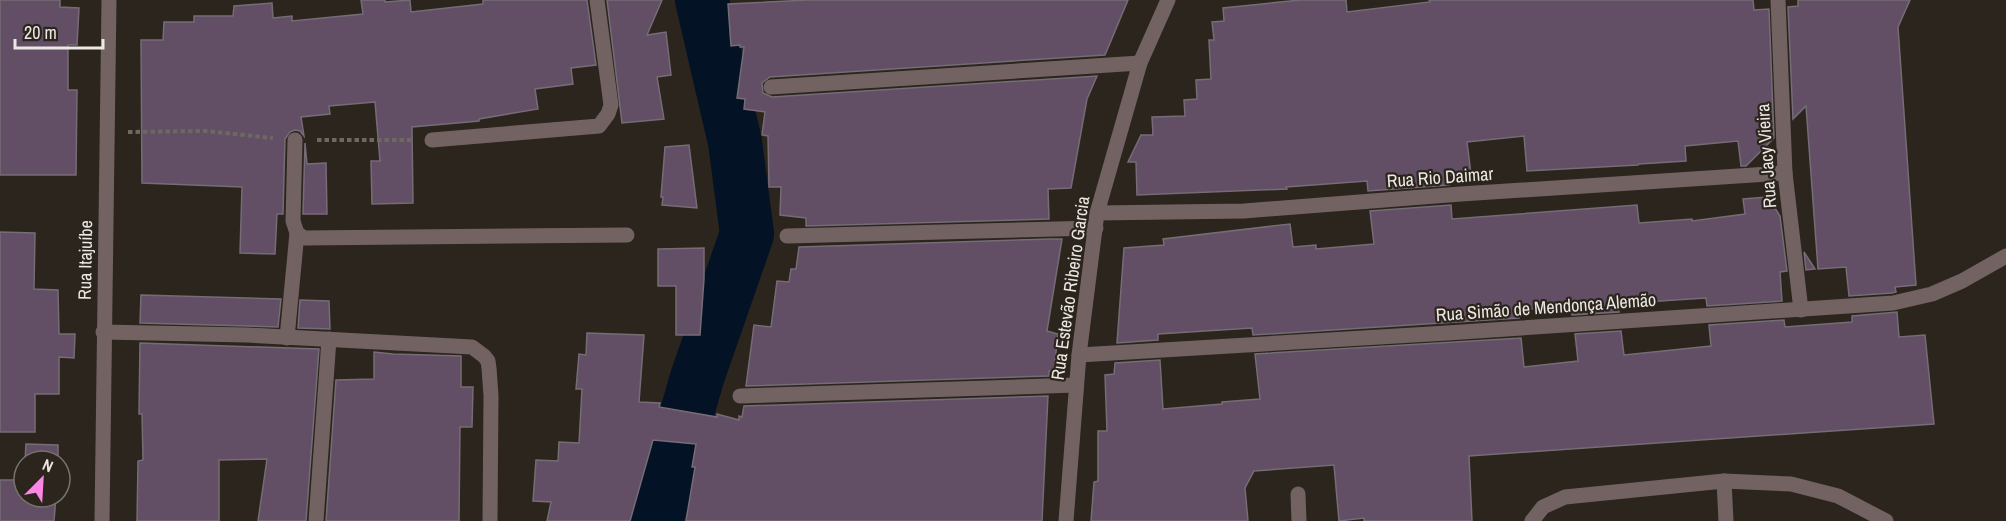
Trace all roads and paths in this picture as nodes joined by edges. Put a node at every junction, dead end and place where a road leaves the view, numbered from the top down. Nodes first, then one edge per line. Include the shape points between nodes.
1 (109, 0) edge
2 (597, 0) edge
3 (1168, 0) edge
4 (1778, 0) edge
5 (1140, 63) junction
6 (771, 87) dead end
7 (107, 132) junction
8 (295, 140) junction
9 (432, 140) joint
10 (1785, 173) junction
11 (1097, 221) junction
12 (297, 233) junction
13 (627, 235) dead end
14 (787, 236) dead end
15 (2006, 256) edge
16 (1801, 310) junction
17 (104, 332) junction
18 (287, 338) junction
19 (329, 339) junction
20 (1079, 355) junction
21 (1076, 386) junction
22 (740, 396) dead end
23 (1724, 481) junction
24 (1298, 494) dead end
25 (102, 521) edge
26 (316, 521) edge
27 (490, 521) edge
28 (1065, 521) edge
29 (1299, 521) edge
30 (1532, 521) edge
31 (1726, 521) edge
32 (1886, 521) edge

1 - 7 street, Rua Itajuíbe
2 - 9 street via 611,105 598,126
3 - 5 street, Rua Estevão Ribeiro Garcia
4 - 10 street, Rua Jacy Vieira
5 - 6 street
5 - 11 street, Rua Estevão Ribeiro Garcia
7 - 8 path via 205,131
7 - 17 street, Rua Itajuíbe
8 - 9 path
8 - 12 street via 293,222
10 - 11 street, Rua Rio Daimar
10 - 16 street, Rua Jacy Vieira
11 - 14 street, Rua Rio Daimar
11 - 20 street, Rua Estevão Ribeiro Garcia
12 - 13 street via 304,238
12 - 18 street
15 - 16 street, Rua Simão de Mendonça Alemão via 1932,294 1893,303
16 - 20 street, Rua Simão de Mendonça Alemão
17 - 18 street
17 - 25 street, Rua Itajuíbe
18 - 19 street
19 - 26 street
19 - 27 street via 462,345 484,356 488,361 491,396
20 - 21 street, Rua Estevão Ribeiro Garcia
21 - 22 street
21 - 28 street, Rua Estevão Ribeiro Garcia
23 - 30 street via 1565,497 1543,507
23 - 31 street
23 - 32 street via 1791,484 1838,496
24 - 29 street

